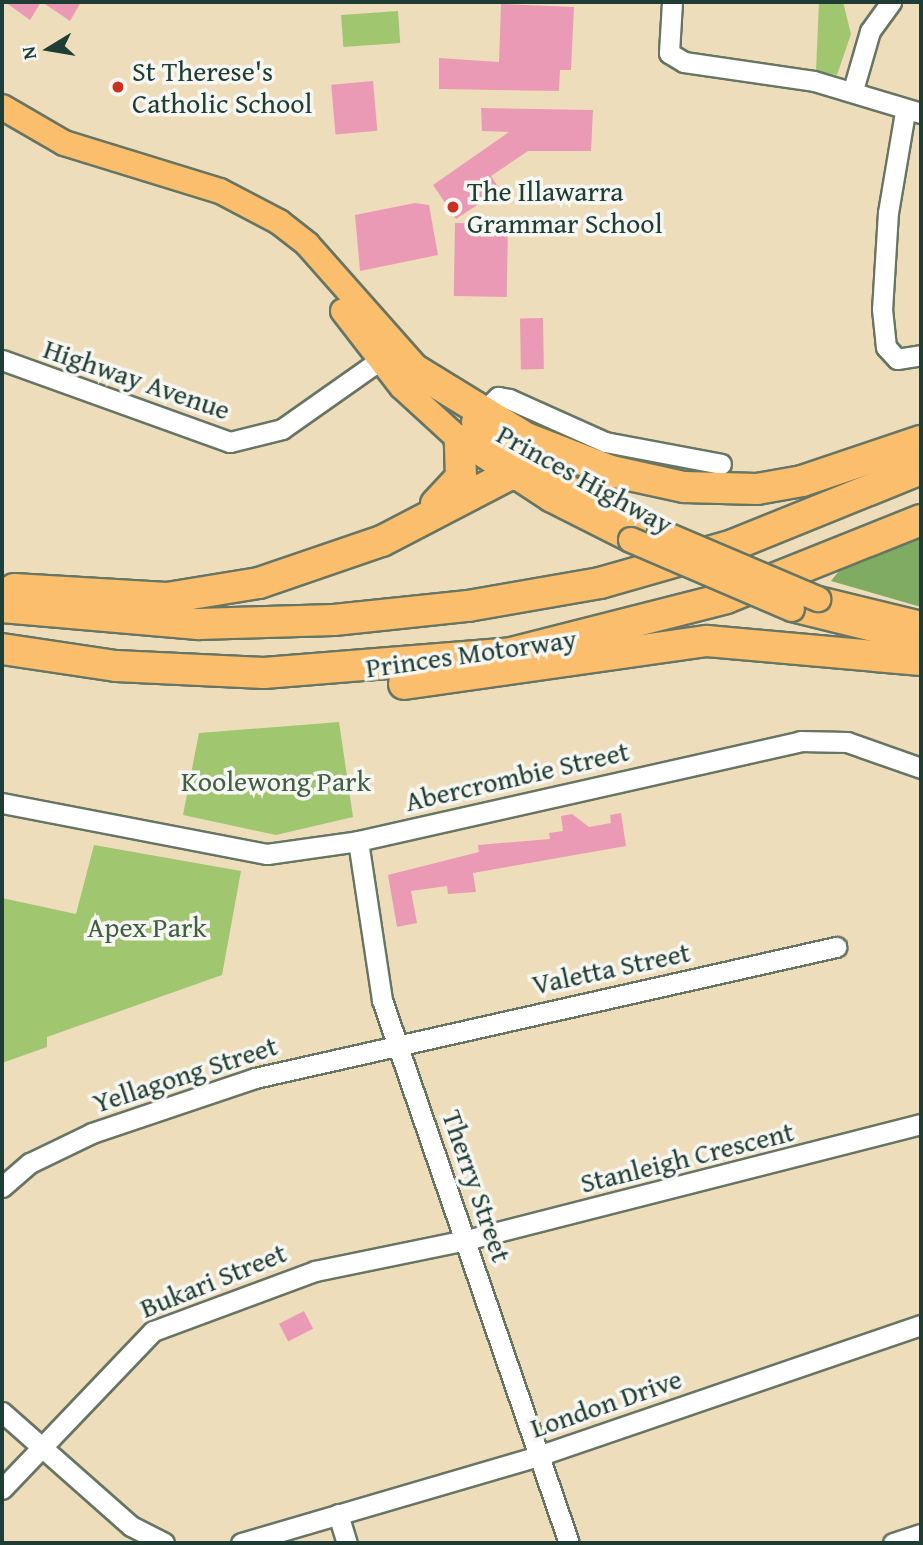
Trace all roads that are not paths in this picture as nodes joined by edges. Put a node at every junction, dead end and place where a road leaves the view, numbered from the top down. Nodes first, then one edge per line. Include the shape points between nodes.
1 (672, 2) edge
2 (891, 2) edge
3 (853, 90) junction
4 (2, 107) edge
5 (913, 113) edge
6 (388, 355) junction
7 (921, 355) edge
8 (2, 360) edge
9 (417, 371) joint
10 (472, 424) junction
11 (921, 441) edge
12 (721, 464) dead end
13 (921, 469) edge
14 (509, 475) junction
15 (612, 509) junction
16 (921, 520) edge
17 (334, 559) junction
18 (2, 588) edge
19 (2, 607) edge
20 (921, 624) edge
21 (921, 641) edge
22 (2, 649) edge
23 (921, 660) edge
24 (2, 661) edge
25 (921, 768) edge
26 (2, 803) edge
27 (358, 841) junction
28 (836, 947) dead end
29 (398, 1044) junction
30 (921, 1124) edge
31 (2, 1186) edge
32 (466, 1240) junction
33 (921, 1325) edge
34 (2, 1412) edge
35 (41, 1447) junction
36 (541, 1455) junction
37 (2, 1489) edge
38 (338, 1514) junction
39 (921, 1534) edge
40 (164, 1543) edge
41 (241, 1543) edge
42 (347, 1543) edge
43 (569, 1543) edge
44 (893, 1543) edge

1 - 3 street via 669,53 684,62
2 - 3 street via 870,31
3 - 5 street
4 - 6 main road, Princes Highway via 64,143 244,201 296,234
5 - 7 street via 888,212 882,309 886,347 897,359
6 - 8 street, Highway Avenue via 282,429 230,442
6 - 9 main road, Princes Highway
6 - 10 main road, Princes Highway via 430,414
9 - 10 highway
10 - 11 highway via 647,480 713,490 802,481
10 - 12 street via 498,397 605,442
10 - 14 main road, Princes Highway
10 - 15 main road, Princes Highway
10 - 17 highway via 461,477 450,494
13 - 19 highway, Princes Motorway via 720,549 600,583 468,606 334,620 198,624
14 - 15 highway via 528,475
14 - 17 highway
14 - 21 main road, Princes Highway, bridge via 631,540 792,609
15 - 20 main road, Princes Highway, bridge via 818,599
16 - 22 highway, Princes Motorway via 726,598 511,653 264,673 116,666
17 - 18 highway via 269,581 167,598
23 - 24 highway via 707,641 469,679 294,689 151,683
25 - 27 street, Abercrombie Street via 830,740 715,759
26 - 27 street, Abercrombie Street via 267,854
27 - 29 street, Therry Street via 382,1000
28 - 29 street, Valetta Street
29 - 31 street, Yellagong Street via 255,1078 92,1133 30,1163
29 - 32 street, Therry Street
30 - 32 street, Stanleigh Crescent
32 - 35 street, Bukari Street via 315,1271 153,1331
32 - 36 street, Therry Street
33 - 36 street, London Drive
34 - 35 street
35 - 37 street, Bukari Street
35 - 40 street via 131,1526
36 - 38 street, London Drive
36 - 43 street, Therry Street
38 - 41 street, London Drive
38 - 42 street
39 - 44 street

